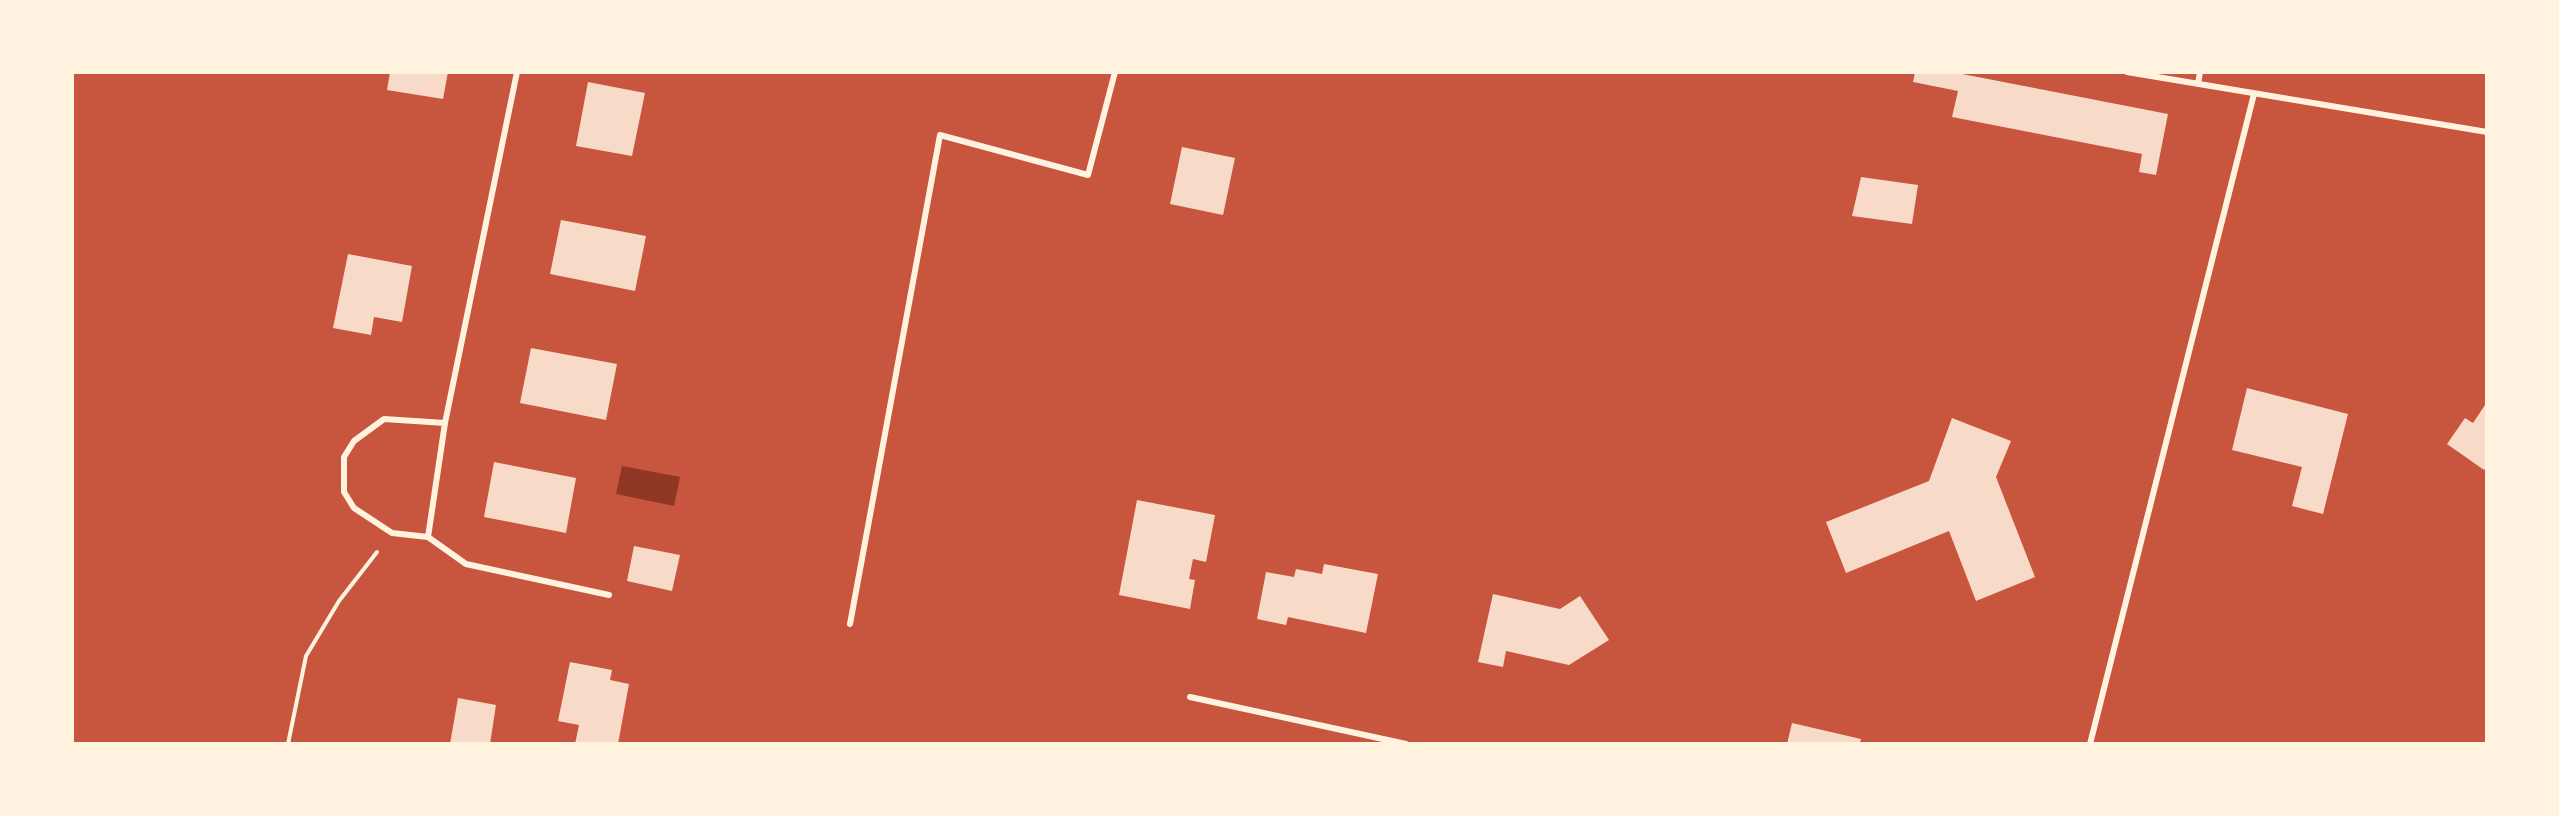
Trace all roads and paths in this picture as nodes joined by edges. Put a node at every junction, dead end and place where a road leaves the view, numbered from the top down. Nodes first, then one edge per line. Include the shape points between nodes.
1 (517, 72) edge
2 (1115, 72) edge
3 (2127, 72) edge
4 (2200, 72) edge
5 (2198, 84) junction
6 (2254, 94) junction
7 (2487, 132) edge
8 (445, 423) junction
9 (392, 532) junction
10 (428, 537) junction
11 (609, 595) dead end
12 (850, 624) dead end
13 (1190, 697) dead end
14 (288, 744) edge
15 (1406, 744) edge
16 (2090, 744) edge

1 - 8 street
2 - 12 street via 1088,175 940,135
3 - 5 street
4 - 5 street
5 - 6 street
6 - 7 street
6 - 16 street
8 - 9 street via 384,419 354,441 344,457 344,492 354,508
8 - 10 street
9 - 10 street
9 - 14 path via 339,601 306,656
10 - 11 street via 466,564
13 - 15 street

